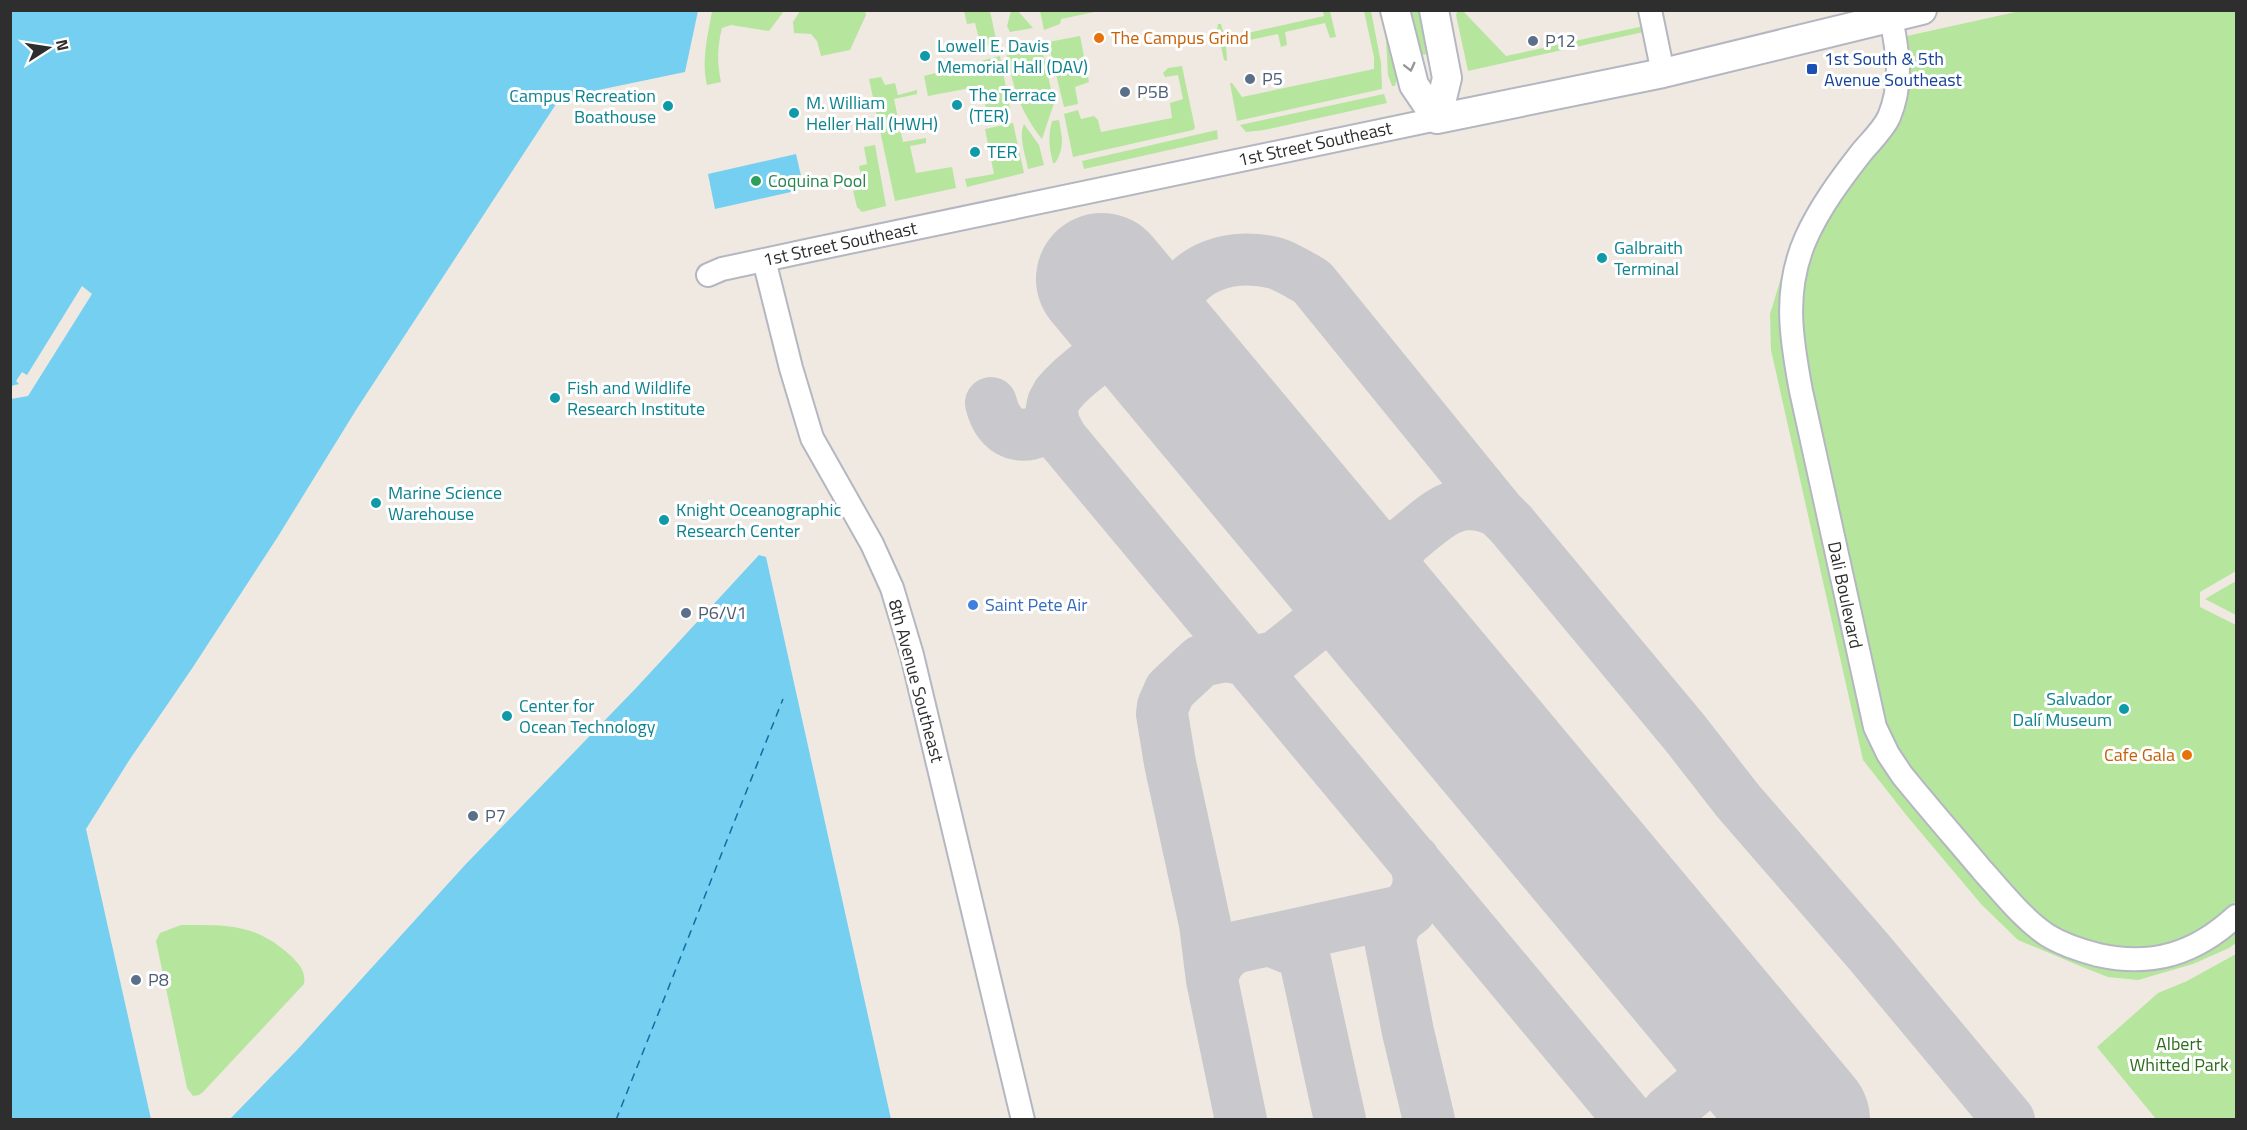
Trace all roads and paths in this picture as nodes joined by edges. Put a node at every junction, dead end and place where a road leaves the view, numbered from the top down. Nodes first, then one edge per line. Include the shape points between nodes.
1 (1395, 10) edge
2 (1434, 10) edge
3 (1650, 10) edge
4 (1922, 10) edge
5 (1890, 14) edge
6 (1663, 74) junction
7 (1437, 119) junction
8 (765, 260) junction
9 (708, 275) dead end
10 (2236, 916) edge
11 (1023, 1119) edge

1 -> 7 street via 1414,85
2 - 7 street via 1447,78
3 - 6 street
4 - 5 street, 1st Street Southeast
5 - 6 street, 1st Street Southeast
5 - 10 street, Dali Boulevard via 1899,80 1888,118 1816,217 1797,262 1791,314 1801,391 1875,728 1902,775 2004,894 2045,933 2064,945 2126,959 2161,958 2189,949
6 - 7 street, 1st Street Southeast
7 - 8 street, 1st Street Southeast
8 - 9 street, 1st Street Southeast
8 - 11 street, 8th Avenue Southeast via 812,438 864,528 892,588 912,655

